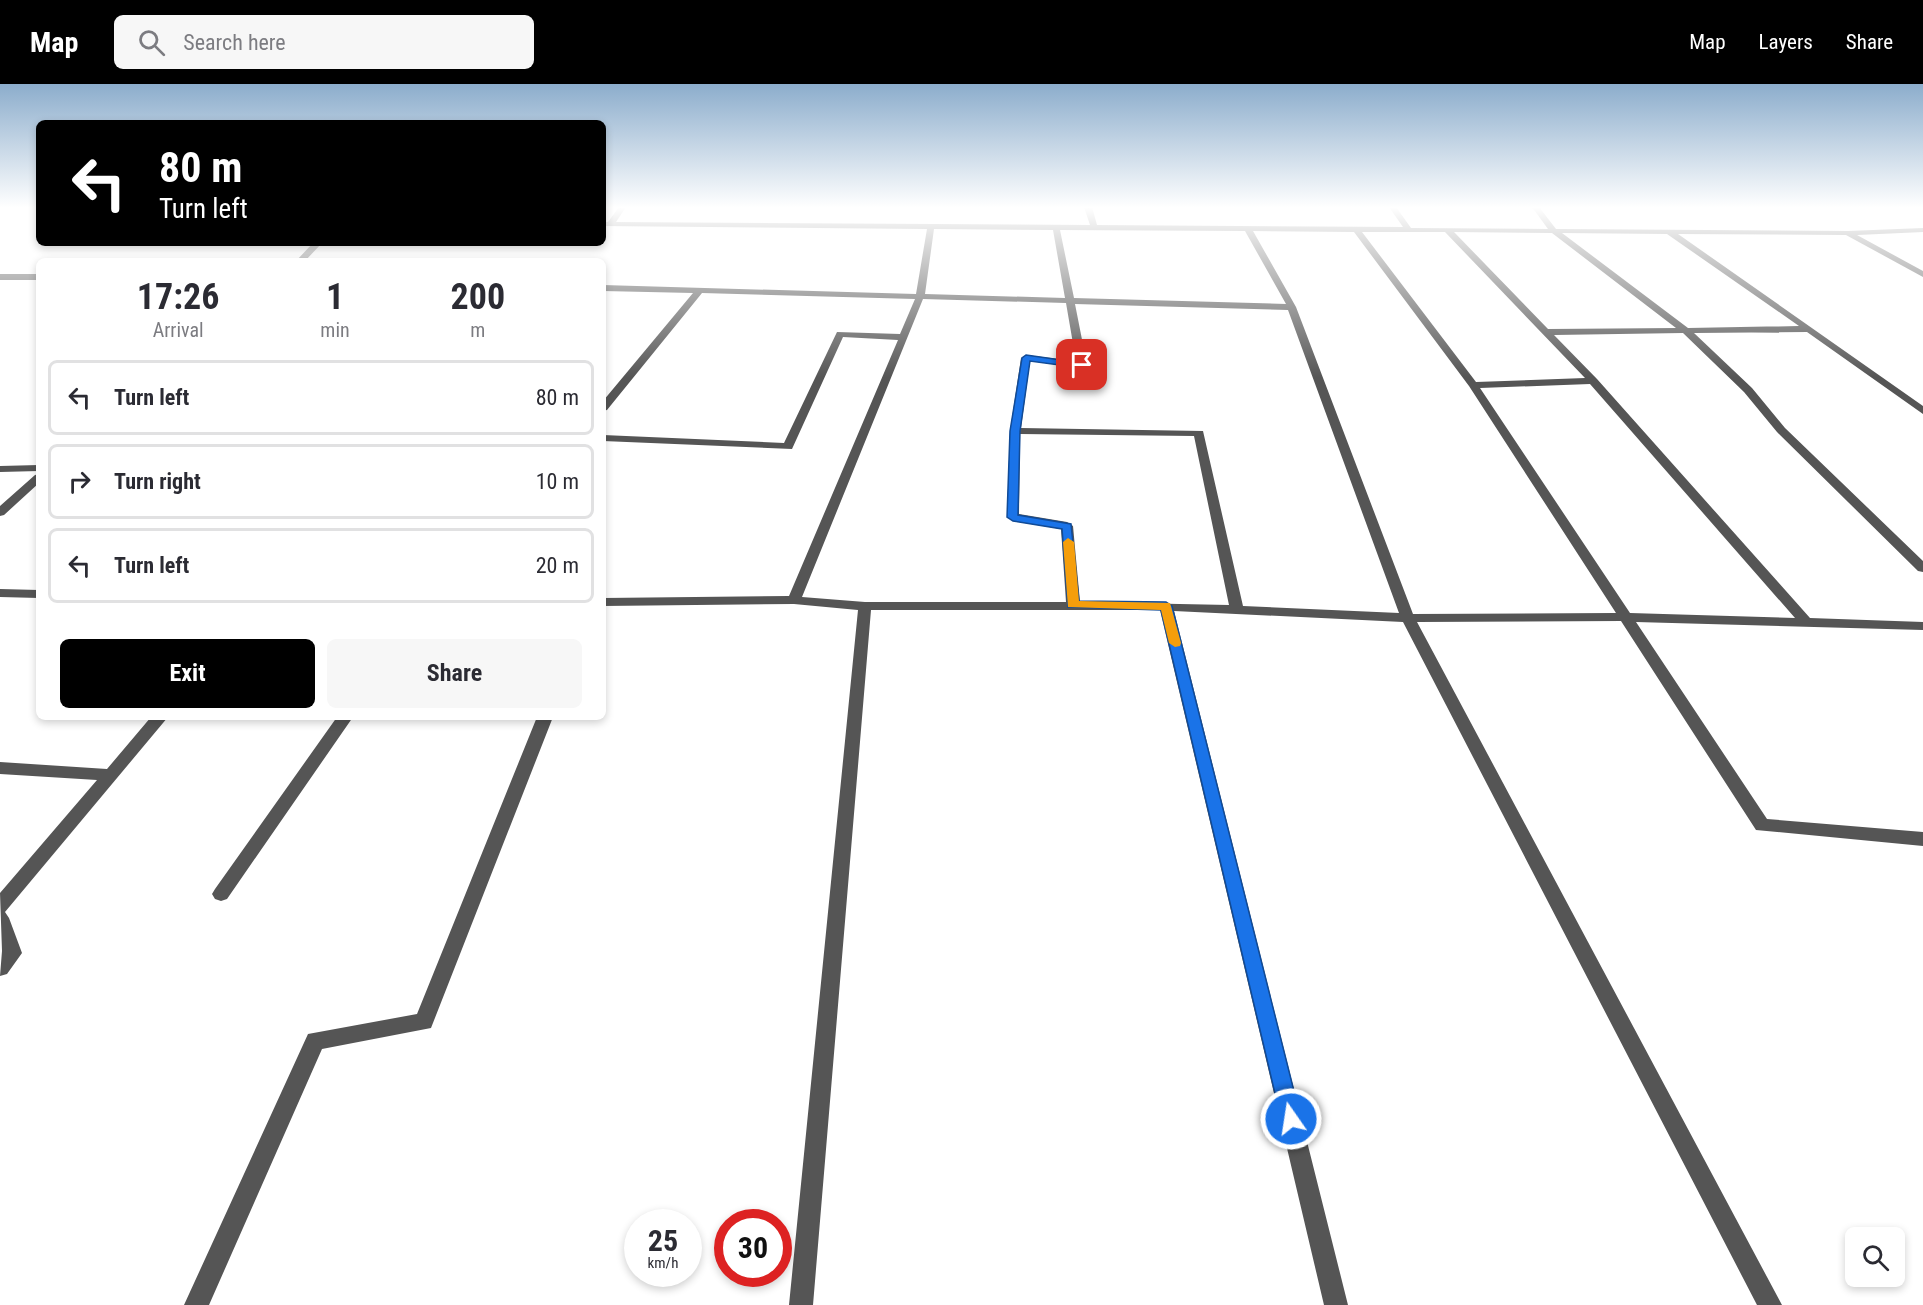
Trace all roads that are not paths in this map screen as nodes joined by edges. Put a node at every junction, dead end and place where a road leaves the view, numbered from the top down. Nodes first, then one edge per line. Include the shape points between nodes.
1 (925, 264) edge
2 (1063, 264) edge
3 (1268, 264) edge
4 (1382, 264) edge
5 (1480, 264) edge
6 (1598, 264) edge
7 (1715, 264) edge
8 (1906, 264) edge
9 (1923, 273) edge
10 (0, 277) edge
11 (36, 277) edge
12 (606, 288) edge
13 (699, 291) junction
14 (920, 297) junction
15 (1071, 301) junction
16 (1292, 307) junction
17 (1684, 329) junction
18 (1809, 329) junction
19 (1547, 332) junction
20 (903, 337) junction
21 (1593, 381) junction
22 (1473, 385) junction
23 (606, 404) edge
24 (1923, 411) edge
25 (1015, 431) junction
26 (606, 438) edge
27 (36, 468) edge
28 (0, 469) edge
29 (36, 480) edge
30 (0, 512) edge
31 (1923, 568) edge
32 (0, 594) edge
33 (36, 594) edge
34 (794, 600) junction
35 (606, 602) edge
36 (1073, 605) junction
37 (865, 606) junction
38 (1166, 606) junction
39 (1237, 609) junction
40 (1625, 617) junction
41 (1408, 618) junction
42 (1806, 622) junction
43 (1923, 626) edge
44 (157, 720) edge
45 (343, 720) edge
46 (544, 720) edge
47 (0, 768) edge
48 (111, 775) junction
49 (1923, 839) edge
50 (221, 894) dead end
51 (0, 906) edge
52 (0, 918) edge
53 (0, 968) edge
54 (196, 1305) edge
55 (801, 1305) edge
56 (1336, 1305) edge
57 (1770, 1305) edge

1 - 14 street
2 - 15 street
3 - 16 street
4 - 22 street
5 - 19 street
6 - 17 street
7 - 18 street
8 - 9 street
10 - 11 street
12 - 13 street
13 - 14 street
13 - 23 street
14 - 15 street
14 - 20 street
15 - 16 street
15 - 25 street via 1082,365 1026,358
16 - 41 street
17 - 18 street
17 - 19 street
17 - 31 street
18 - 24 street
19 - 21 street
20 - 26 street via 840,334 788,447
20 - 34 street
21 - 22 street
21 - 42 street
22 - 40 street
25 - 36 street via 1013,517 1067,526
25 - 39 street via 1199,433
27 - 28 street
29 - 30 street
32 - 33 street
34 - 35 street
34 - 37 street
36 - 37 street
36 - 38 street
37 - 55 street
38 - 39 street
38 - 56 street
39 - 41 street
40 - 41 street
40 - 42 street
40 - 49 street via 1762,825
41 - 57 street
42 - 43 street
44 - 48 street
45 - 50 street
46 - 54 street via 424,1022 315,1041
47 - 48 street
48 - 51 street
52 - 53 street via 12,953

